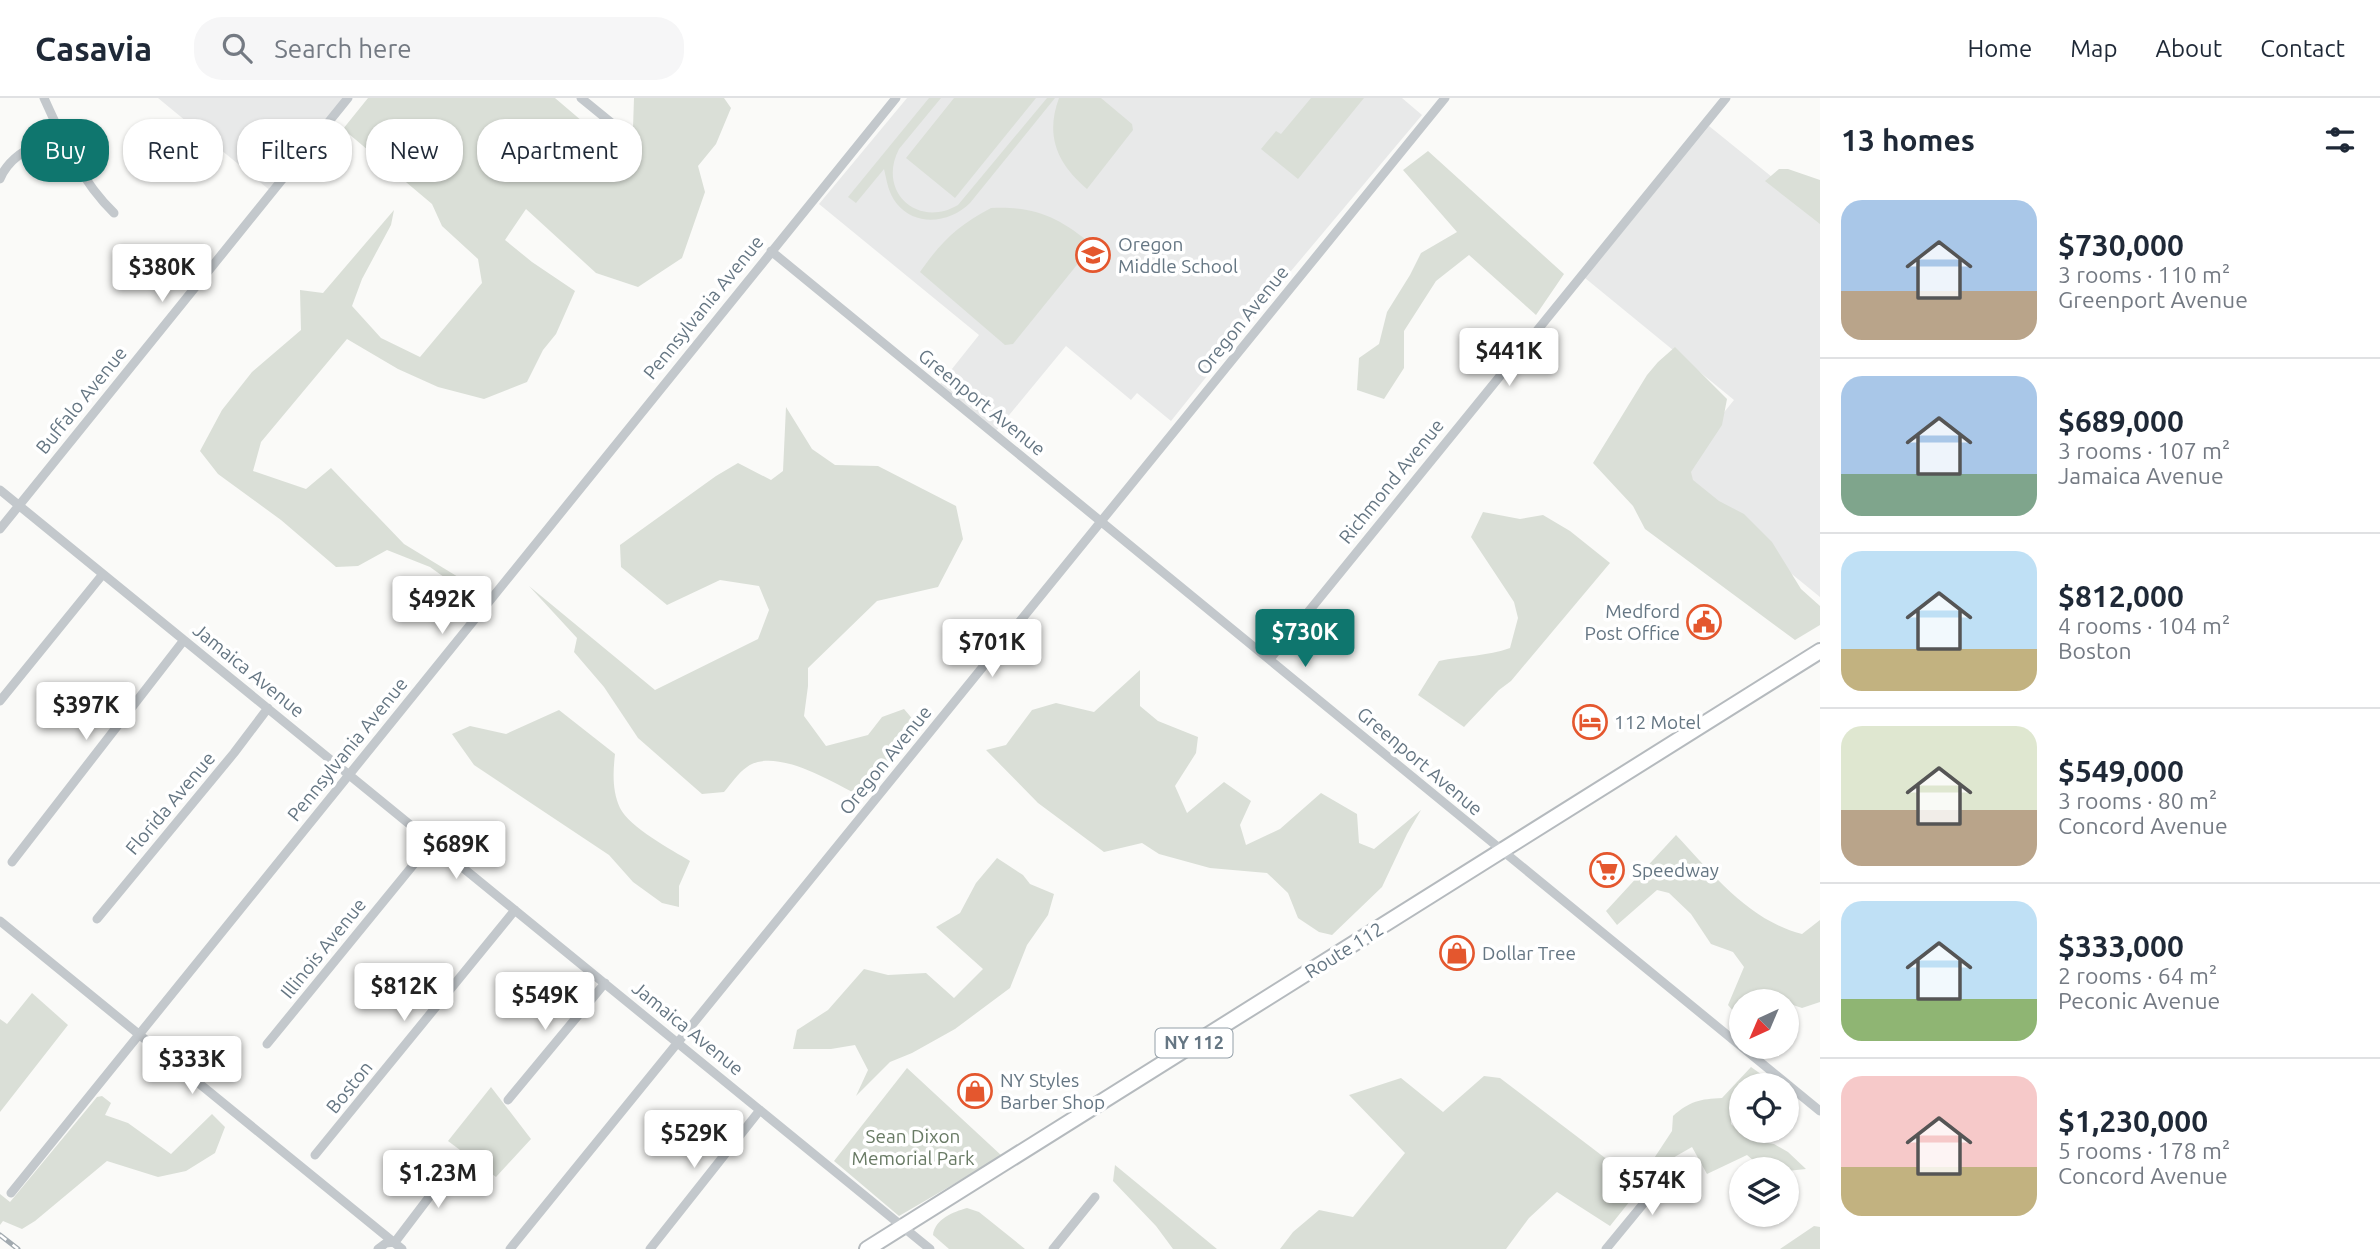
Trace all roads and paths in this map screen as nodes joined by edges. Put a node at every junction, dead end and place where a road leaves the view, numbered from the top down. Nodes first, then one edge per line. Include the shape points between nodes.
1 (44, 98) edge
2 (348, 98) edge
3 (581, 98) edge
4 (896, 98) edge
5 (1445, 98) edge
6 (1726, 98) edge
7 (53, 119) edge
8 (607, 119) edge
9 (21, 154) edge
10 (0, 179) edge
11 (87, 182) edge
12 (114, 213) dead end
13 (771, 251) junction
14 (0, 490) edge
15 (19, 505) junction
16 (1100, 522) junction
17 (0, 529) edge
18 (103, 574) junction
19 (184, 640) junction
20 (1820, 651) edge
21 (1270, 659) junction
22 (0, 701) edge
23 (268, 708) junction
24 (349, 774) junction
25 (432, 842) junction
26 (1501, 851) junction
27 (12, 862) dead end
28 (515, 910) junction
29 (96, 919) dead end
30 (0, 921) edge
31 (605, 983) junction
32 (141, 1035) junction
33 (678, 1042) junction
34 (267, 1044) dead end
35 (508, 1100) dead end
36 (760, 1110) junction
37 (1820, 1111) edge
38 (315, 1155) dead end
39 (458, 1159) dead end
40 (1681, 1167) dead end
41 (11, 1194) dead end
42 (1095, 1197) dead end
43 (903, 1227) junction
44 (398, 1246) edge
45 (378, 1249) edge
46 (510, 1249) edge
47 (650, 1249) edge
48 (867, 1249) edge
49 (930, 1249) edge
50 (1053, 1249) edge
51 (1606, 1249) edge

1 - 7 street
2 - 15 street, Buffalo Avenue
3 - 8 street
4 - 13 street, Pennsylvania Avenue
5 - 16 street, Oregon Avenue
6 - 21 street, Richmond Avenue
9 - 10 street
11 - 12 street
13 - 16 street, Greenport Avenue
13 - 24 street, Pennsylvania Avenue
14 - 15 street, Jamaica Avenue
15 - 17 street, Buffalo Avenue
15 - 18 street, Jamaica Avenue
16 - 21 street, Greenport Avenue
16 - 33 street, Oregon Avenue
18 - 19 street, Jamaica Avenue
18 - 22 street
19 - 23 street, Jamaica Avenue
19 - 27 street
20 - 26 main road, Route 112 / NY 112
21 - 26 street, Greenport Avenue
23 - 24 street, Jamaica Avenue
23 - 29 street, Florida Avenue
24 - 25 street, Jamaica Avenue
24 - 32 street, Pennsylvania Avenue
25 - 28 street, Jamaica Avenue
25 - 34 street, Illinois Avenue
26 - 37 street, Greenport Avenue
26 - 43 main road, Route 112 / NY 112
28 - 31 street, Jamaica Avenue
28 - 38 street, Boston
30 - 32 street
31 - 33 street, Jamaica Avenue
31 - 35 street
32 - 41 street, Pennsylvania Avenue
32 - 44 street
33 - 36 street, Jamaica Avenue
33 - 46 street, Oregon Avenue
36 - 43 street, Jamaica Avenue
36 - 47 street
39 - 44 street
40 - 51 street via 1667,1175
42 - 50 street
43 - 48 main road, Route 112 / NY 112
43 - 49 street, Jamaica Avenue
44 - 45 street via 386,1243

